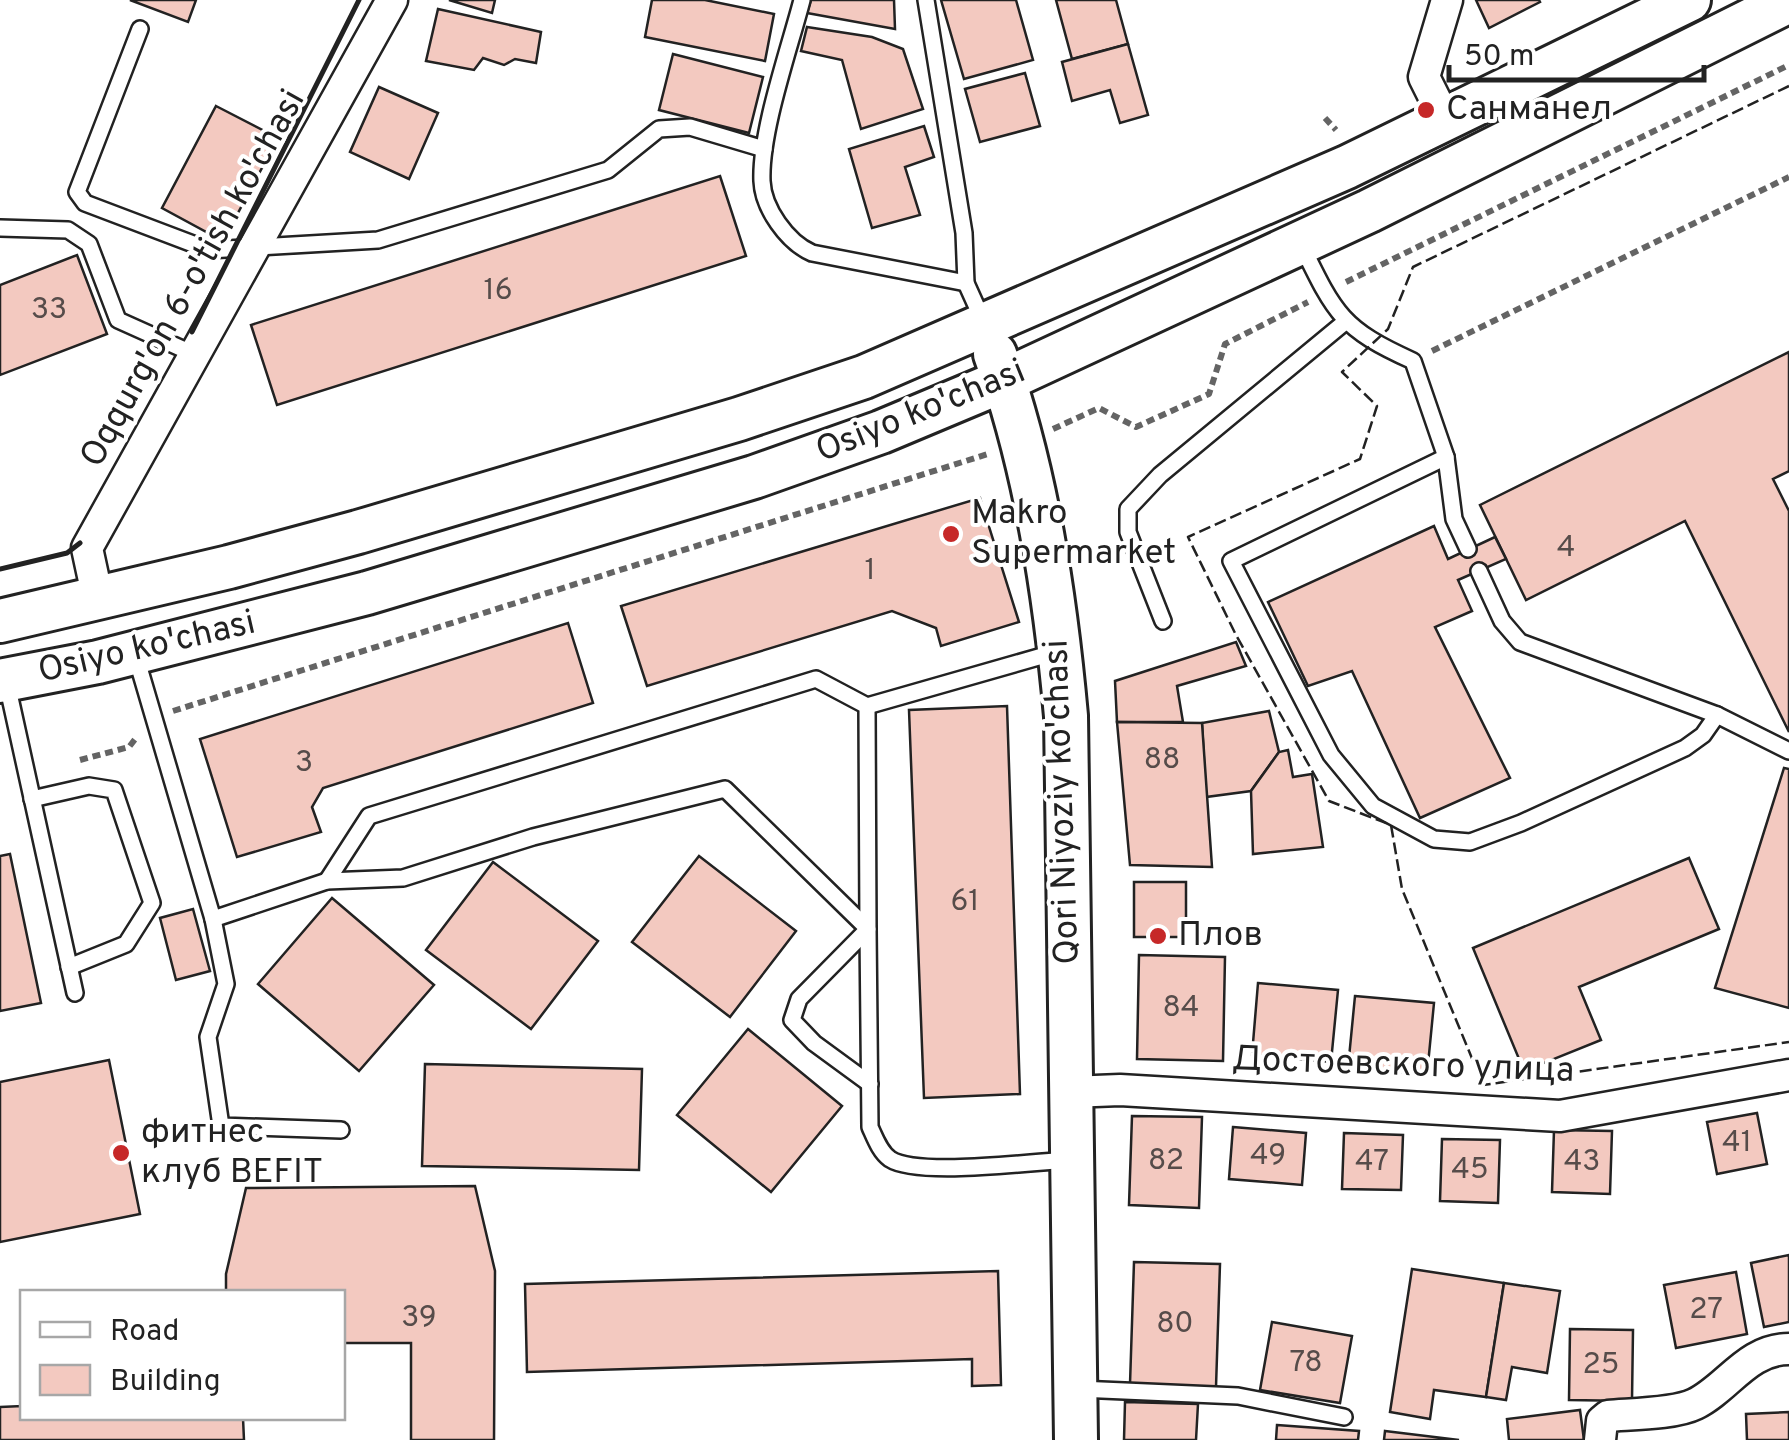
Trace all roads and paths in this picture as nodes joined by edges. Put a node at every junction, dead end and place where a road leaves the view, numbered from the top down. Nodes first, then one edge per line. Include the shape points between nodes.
1 (392, 0) edge
2 (802, 0) edge
3 (926, 0) edge
4 (1447, 0) edge
5 (1689, 0) edge
6 (1789, 2) edge
7 (140, 28) dead end
8 (1325, 118) dead end
9 (1444, 119) junction
10 (1334, 131) dead end
11 (764, 149) junction
12 (1465, 163) junction
13 (1789, 177) edge
14 (1279, 197) junction
15 (0, 228) edge
16 (1300, 242) junction
17 (254, 246) junction
18 (966, 283) junction
19 (1345, 322) junction
20 (986, 326) junction
21 (196, 355) junction
22 (1413, 361) junction
23 (1004, 380) junction
24 (1446, 457) junction
25 (1468, 549) dead end
26 (1478, 571) dead end
27 (98, 599) junction
28 (0, 621) edge
29 (1163, 622) dead end
30 (1060, 651) junction
31 (135, 653) junction
32 (3, 681) edge
33 (867, 706) junction
34 (1716, 715) junction
35 (153, 717) junction
36 (1789, 751) edge
37 (26, 774) junction
38 (32, 799) junction
39 (327, 881) junction
40 (213, 919) junction
41 (868, 929) junction
42 (69, 967) junction
43 (74, 993) dead end
44 (1789, 1074) edge
45 (870, 1084) junction
46 (1070, 1092) junction
47 (341, 1130) dead end
48 (1072, 1160) junction
49 (1789, 1348) edge
50 (1075, 1389) junction
51 (1344, 1417) dead end
52 (1076, 1440) edge
53 (1600, 1440) edge

1 - 17 street, Oqqurg'on 6-o'tish ko'chasi
2 - 11 lane
3 - 18 lane, Qori Niyoziy ko'chasi via 964,233
4 - 9 street via 1424,77
5 - 9 main road, Osiyo ko'chasi
6 - 12 main road, Osiyo ko'chasi
7 - 17 lane via 77,192 85,204 209,250
8 - 10 path
9 - 12 main road
9 - 14 main road, Osiyo ko'chasi
11 - 17 lane via 690,128 659,129 608,170 378,240
11 - 18 lane via 768,208 800,248
12 - 16 main road, Osiyo ko'chasi
13 - 22 path
14 - 16 main road
14 - 20 main road, Osiyo ko'chasi
15 - 21 lane via 68,230 88,244 118,320
16 - 19 lane
16 - 23 main road, Osiyo ko'chasi
17 - 21 street, Oqqurg'on 6-o'tish ko'chasi
18 - 20 lane, Qori Niyoziy ko'chasi
19 - 22 lane
19 - 29 lane via 1128,509 1128,532
20 - 23 main road, Qori Niyoziy ko'chasi
20 - 27 main road, Osiyo ko'chasi via 738,419 358,532
21 - 27 street, Oqqurg'on 6-o'tish ko'chasi via 88,548
22 - 24 lane
23 - 30 main road, Qori Niyoziy ko'chasi via 1034,494
23 - 31 main road, Osiyo ko'chasi via 754,477
24 - 25 lane via 1454,519
24 - 34 lane via 1230,561 1330,755 1373,806 1434,840 1470,842 1685,748
26 - 34 lane via 1520,642
27 - 28 main road, Osiyo ko'chasi
30 - 33 lane
30 - 46 main road, Qori Niyoziy ko'chasi
31 - 32 main road, Osiyo ko'chasi
31 - 35 lane
32 - 37 lane
33 - 39 lane via 816,679 368,816
33 - 41 lane
34 - 36 lane
35 - 37 path via 128,747
35 - 40 lane
37 - 38 lane
38 - 42 lane
38 - 42 lane via 89,786 114,790 152,903 126,944
39 - 40 lane
39 - 41 lane via 403,878 726,790
40 - 47 lane via 226,984 208,1036 221,1126
41 - 45 lane
41 - 45 lane via 799,999 792,1020
42 - 43 lane
44 - 46 street, Достоевского улица via 1560,1116
45 - 48 lane via 870,1127 877,1144 902,1164
46 - 48 main road, Qori Niyoziy ko'chasi
48 - 50 main road, Qori Niyoziy ko'chasi
49 - 53 street via 1745,1364 1694,1405 1608,1416
50 - 51 lane via 1238,1396
50 - 52 main road, Qori Niyoziy ko'chasi

